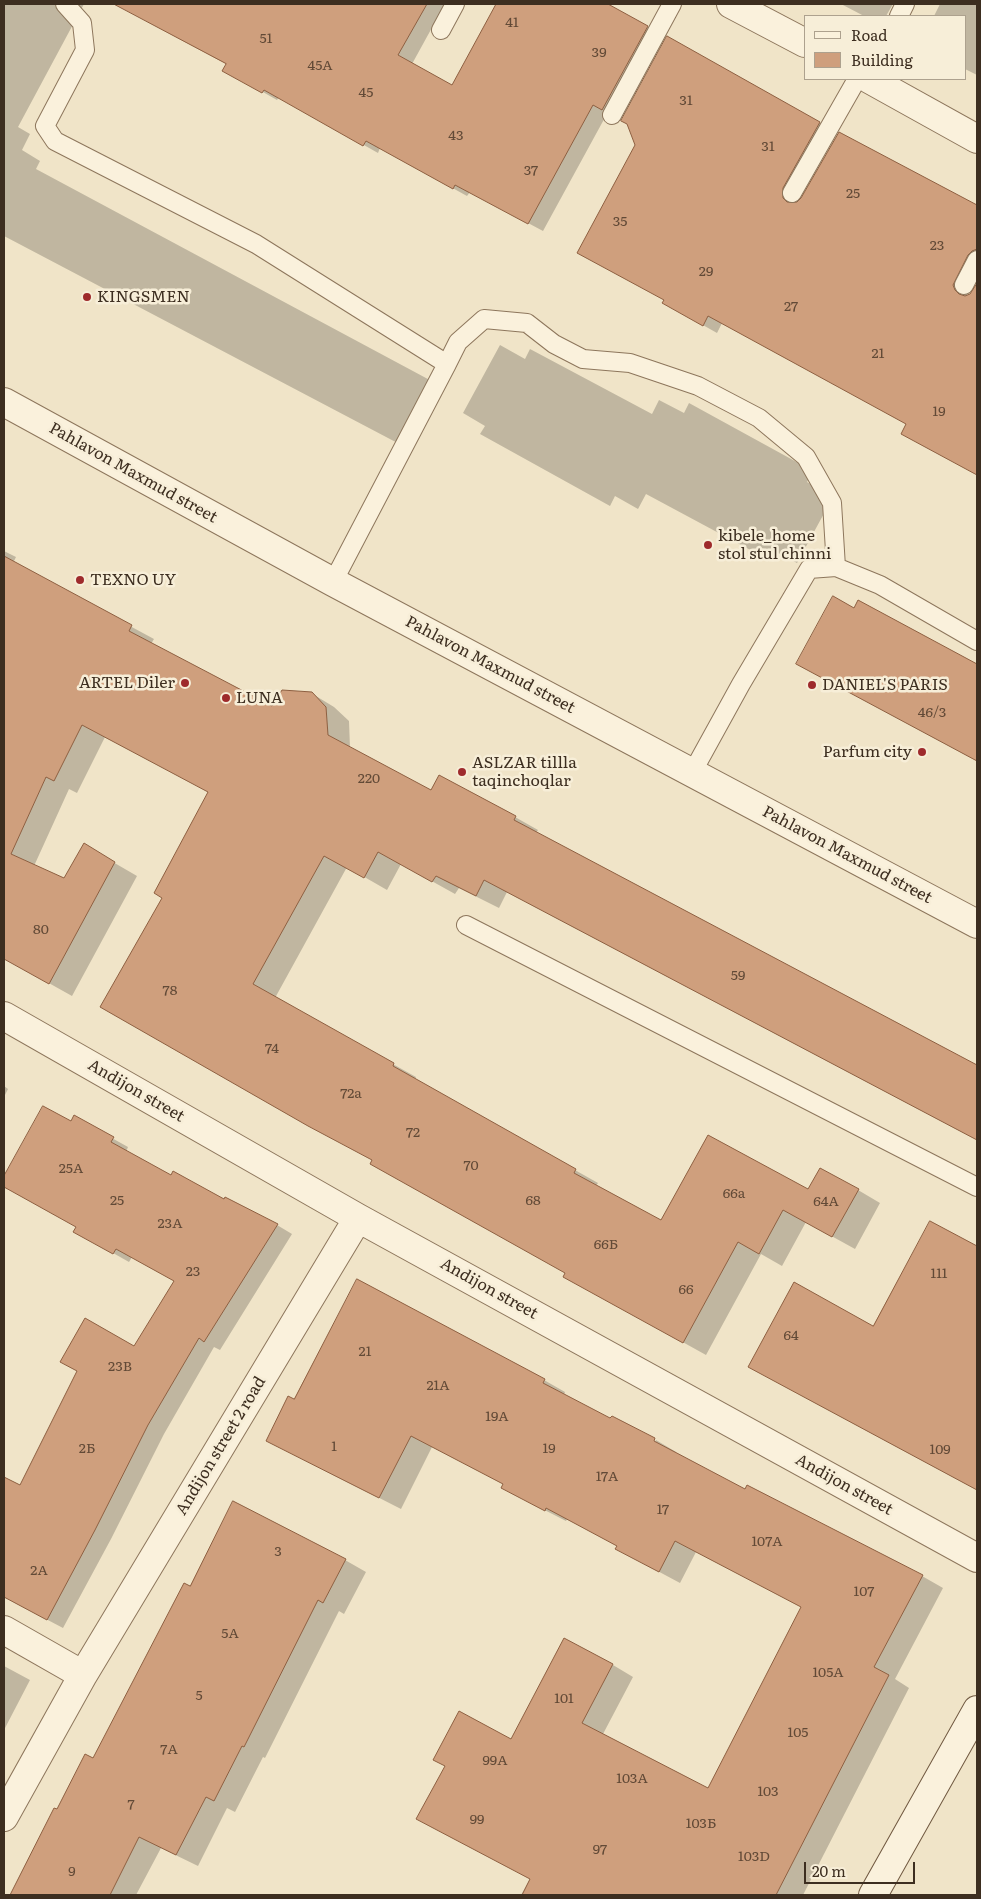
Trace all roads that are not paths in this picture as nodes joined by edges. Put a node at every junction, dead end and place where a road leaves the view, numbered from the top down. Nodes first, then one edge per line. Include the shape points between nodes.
1 (65, 4) edge
2 (455, 4) edge
3 (672, 4) edge
4 (731, 4) edge
5 (905, 4) edge
6 (899, 15) edge
7 (441, 30) dead end
8 (804, 43) edge
9 (856, 80) edge
10 (871, 80) edge
11 (612, 115) dead end
12 (977, 139) edge
13 (792, 193) dead end
14 (977, 260) edge
15 (964, 285) dead end
16 (447, 364) junction
17 (4, 402) edge
18 (836, 567) junction
19 (333, 582) junction
20 (977, 642) edge
21 (692, 773) junction
22 (977, 924) edge
23 (466, 925) dead end
24 (4, 1016) edge
25 (977, 1187) edge
26 (358, 1218) junction
27 (977, 1558) edge
28 (4, 1630) edge
29 (83, 1675) junction
30 (977, 1710) edge
31 (4, 1817) edge
32 (873, 1895) edge

1 - 16 lane via 82,23 86,50 45,126 55,141 256,244
2 - 7 lane
3 - 11 lane
4 - 8 street
5 - 6 lane
9 - 13 lane
10 - 12 street
14 - 15 lane
16 - 18 lane via 458,342 484,320 526,323 554,344 584,359 630,363 707,391 759,418 806,457 832,503
16 - 19 lane
17 - 19 street, Pahlavon Maxmud street
18 - 20 lane via 880,585
18 - 21 lane via 809,569
19 - 21 street, Pahlavon Maxmud street
21 - 22 street, Pahlavon Maxmud street
23 - 25 lane
24 - 26 street, Andijon street
26 - 27 street, Andijon street
26 - 29 street, Andijon street 2 road
28 - 29 street
29 - 31 street, Andijon street 2 road
30 - 32 street

